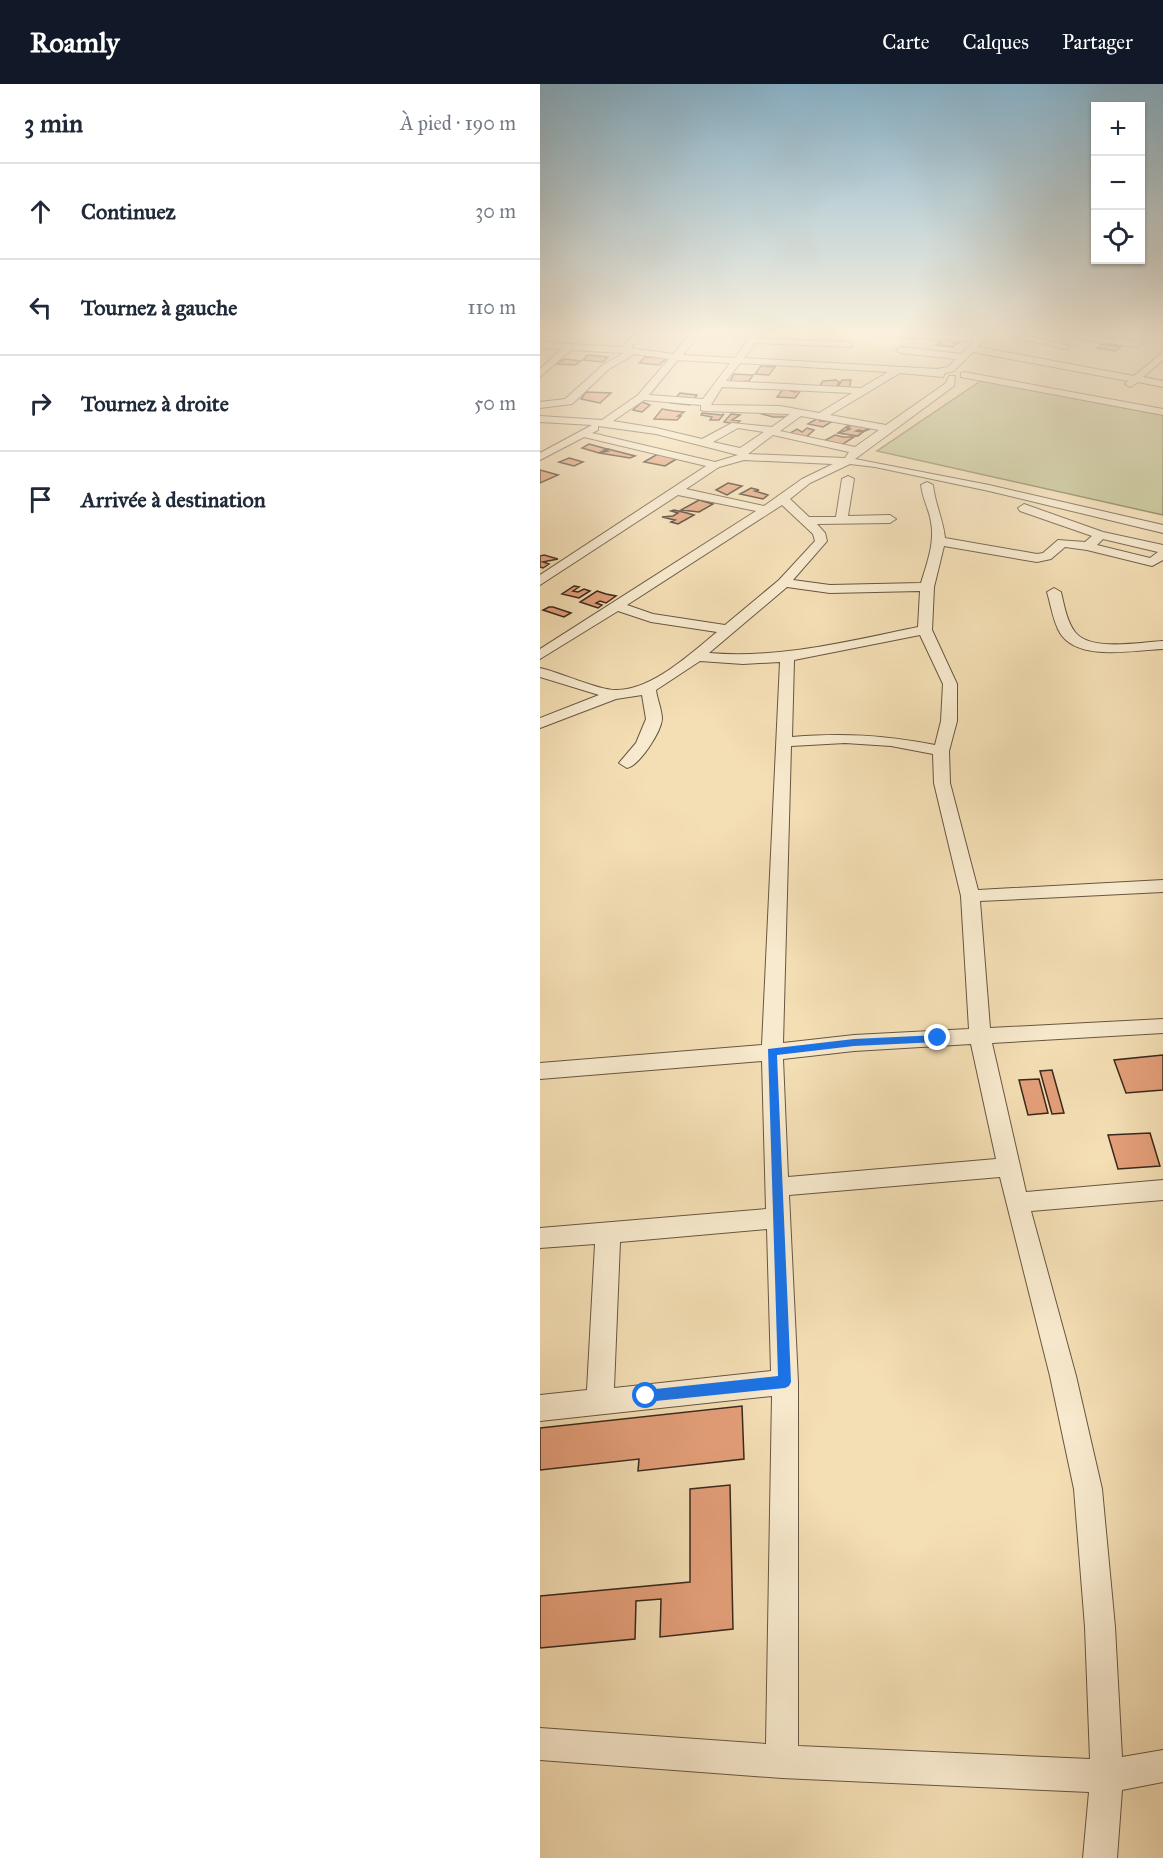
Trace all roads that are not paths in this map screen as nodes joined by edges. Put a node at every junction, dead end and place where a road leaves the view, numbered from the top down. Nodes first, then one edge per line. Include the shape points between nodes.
1 (599, 417) edge
2 (613, 417) edge
3 (793, 417) edge
4 (825, 417) edge
5 (906, 417) edge
6 (540, 419) edge
7 (607, 421) junction
8 (889, 429) junction
9 (773, 431) junction
10 (583, 434) junction
11 (703, 443) junction
12 (857, 451) junction
13 (743, 454) junction
14 (540, 457) edge
15 (848, 461) junction
16 (715, 465) junction
17 (848, 479) dead end
18 (927, 485) dead end
19 (989, 488) junction
20 (677, 491) junction
21 (783, 499) junction
22 (766, 510) junction
23 (842, 519) junction
24 (890, 519) dead end
25 (807, 521) junction
26 (1163, 529) edge
27 (1100, 535) junction
28 (939, 541) junction
29 (1088, 546) junction
30 (1159, 555) edge
31 (1163, 571) edge
32 (540, 581) edge
33 (784, 583) junction
34 (927, 587) junction
35 (1054, 592) dead end
36 (616, 606) junction
37 (729, 630) junction
38 (925, 630) junction
39 (1163, 645) edge
40 (540, 655) edge
41 (697, 656) junction
42 (787, 657) junction
43 (540, 672) edge
44 (648, 689) junction
45 (613, 695) junction
46 (540, 723) edge
47 (783, 742) junction
48 (941, 751) junction
49 (627, 763) dead end
50 (1163, 886) edge
51 (970, 896) junction
52 (1163, 1026) edge
53 (980, 1036) junction
54 (772, 1052) junction
55 (540, 1071) edge
56 (1009, 1167) junction
57 (777, 1187) junction
58 (1163, 1190) edge
59 (1017, 1202) junction
60 (777, 1218) junction
61 (608, 1233) junction
62 (540, 1238) edge
63 (785, 1382) junction
64 (600, 1401) junction
65 (540, 1408) edge
66 (540, 1744) edge
67 (782, 1762) junction
68 (1163, 1766) edge
69 (1107, 1776) junction
70 (1100, 1858) edge

1 - 7 street
2 - 7 street
3 - 9 street
4 - 8 street
5 - 8 street
6 - 7 street
7 - 10 street
7 - 11 street
8 - 12 street
9 - 11 street via 736,425
9 - 12 street
9 - 13 street
10 - 14 street
10 - 16 street
11 - 13 street
12 - 15 street
13 - 15 street
13 - 16 street
15 - 19 street
15 - 21 street via 806,481
16 - 20 street
17 - 23 street
18 - 28 street
19 - 26 street
19 - 27 street via 980,497 1029,509
20 - 22 street
20 - 32 street
21 - 22 street
21 - 25 street
22 - 36 street
23 - 24 street
23 - 25 street
25 - 33 street via 821,541
27 - 29 street
27 - 30 street
28 - 29 street via 1037,558 1047,556 1062,543
28 - 34 street
29 - 30 street
30 - 31 street via 1148,566
33 - 34 street via 830,589
33 - 37 street
34 - 38 street
35 - 39 street via 1067,633 1076,642 1090,648
36 - 37 street via 651,618
36 - 40 street
37 - 41 street
38 - 42 street
38 - 48 street via 950,684 949,721
41 - 42 street via 743,660
41 - 44 street
42 - 47 street
43 - 45 street
44 - 45 street
44 - 49 street via 654,719 643,744
45 - 46 street
47 - 48 street via 845,738 891,741
47 - 54 street
48 - 51 street via 942,783
50 - 51 street
51 - 53 street
52 - 53 street
53 - 54 street
53 - 56 street
54 - 55 street
54 - 57 street
56 - 57 street
56 - 59 street
57 - 60 street
58 - 59 street
59 - 69 street via 1088,1489
60 - 61 street
60 - 63 street
61 - 62 street
61 - 64 street
63 - 64 street
63 - 67 street
64 - 65 street
66 - 67 street
67 - 69 street
68 - 69 street
69 - 70 street

